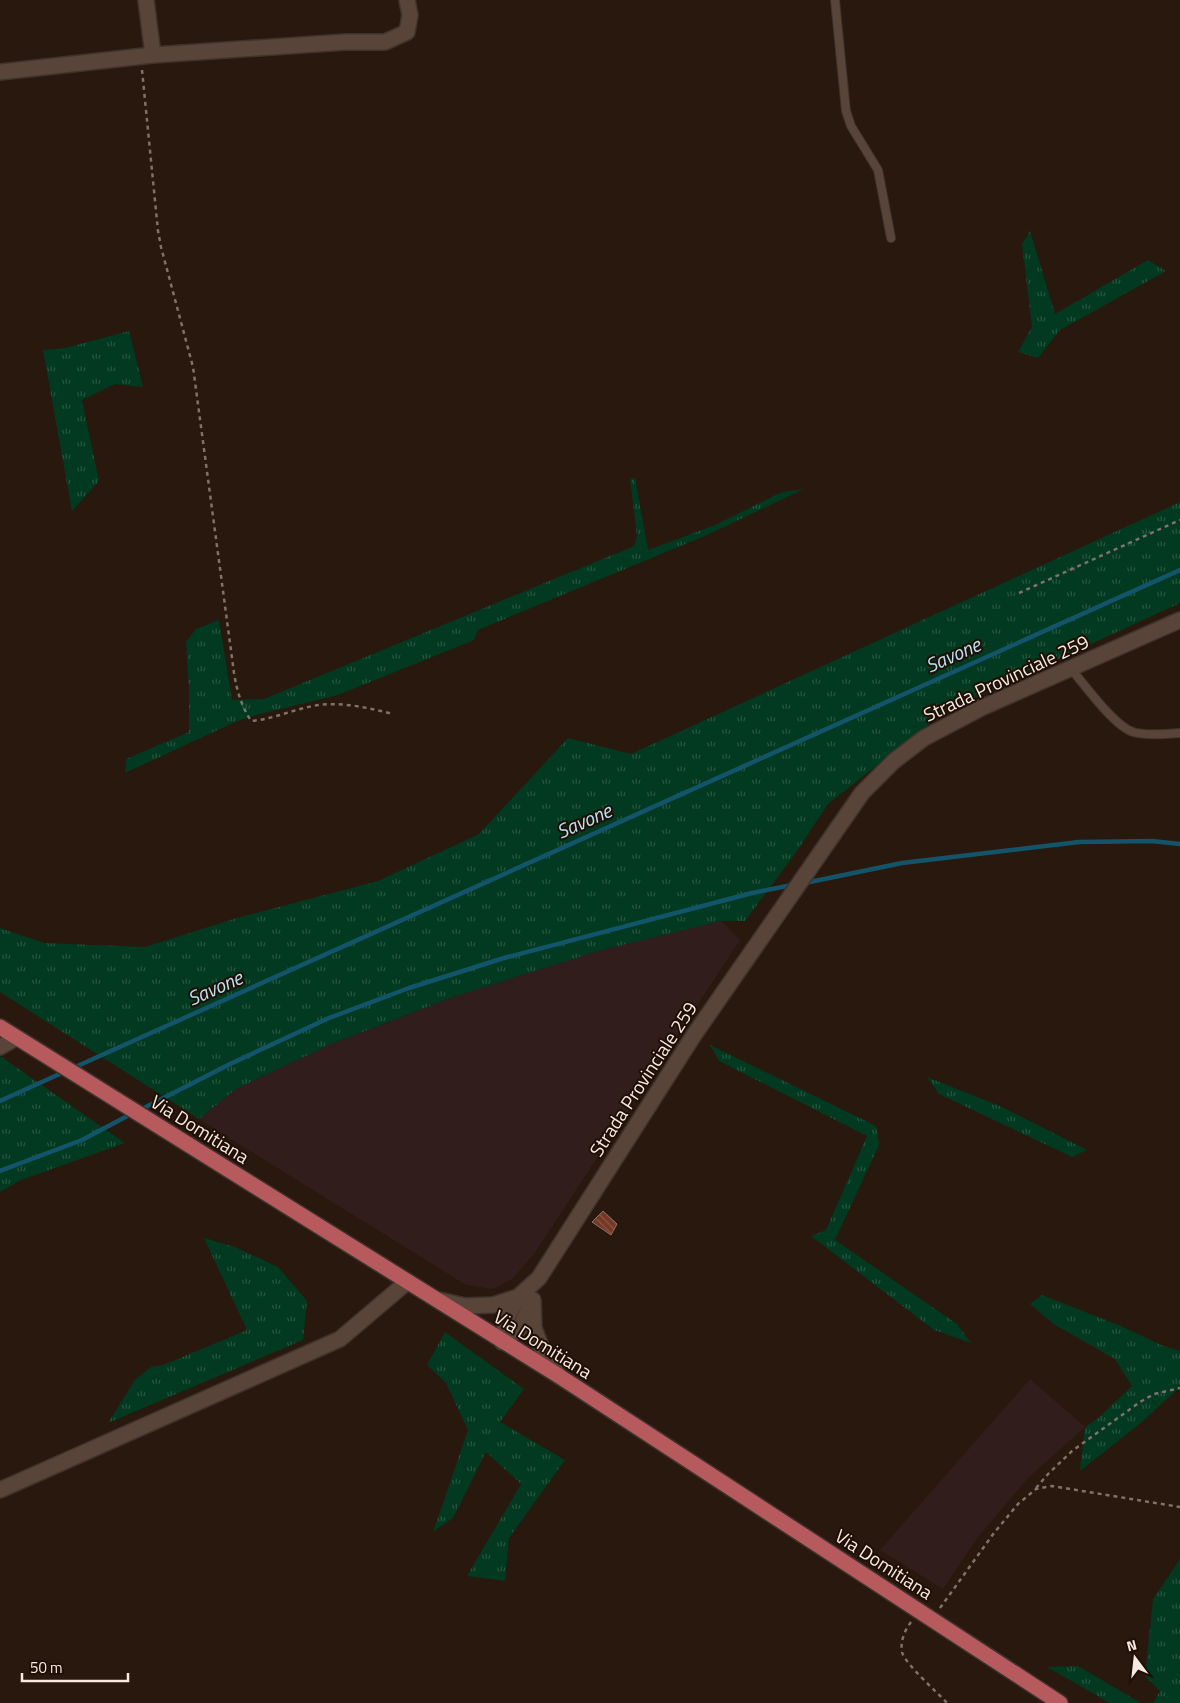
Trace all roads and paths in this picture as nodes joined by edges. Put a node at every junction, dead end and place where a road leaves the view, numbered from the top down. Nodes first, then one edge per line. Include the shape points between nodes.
1 (146, 0) edge
2 (407, 0) edge
3 (835, 0) edge
4 (147, 55) junction
5 (0, 72) edge
6 (891, 238) dead end
7 (1180, 520) edge
8 (1019, 593) dead end
9 (1180, 620) edge
10 (1071, 669) junction
11 (393, 714) dead end
12 (1180, 733) edge
13 (0, 1027) edge
14 (16, 1038) junction
15 (0, 1047) edge
16 (407, 1282) junction
17 (526, 1298) junction
18 (434, 1299) junction
19 (502, 1342) junction
20 (559, 1376) junction
21 (1180, 1388) edge
22 (1036, 1489) junction
23 (0, 1490) edge
24 (1180, 1507) edge
25 (918, 1611) junction
26 (932, 1620) junction
27 (947, 1703) edge
28 (1060, 1703) edge

1 - 4 street
2 - 4 street via 410,15 407,32 385,42
3 - 6 lane via 846,111 851,126 878,170
4 - 5 street
4 - 11 path via 158,231 193,367 236,690 251,721 320,705 357,706
7 - 8 path
9 - 10 street, Strada Provinciale 259
10 - 12 lane via 1111,717 1133,732
10 - 17 street, Strada Provinciale 259 via 981,708 924,738 862,792 694,1034
13 - 14 main road, Via Domitiana
14 - 15 street
14 - 16 main road, Via Domitiana
16 - 18 main road, Via Domitiana
16 - 23 street via 340,1339
17 - 18 street, Strada Provinciale 259 via 484,1306 465,1306
17 - 19 street, Strada Provinciale 259 via 506,1320
17 - 20 street via 543,1352
18 - 19 main road, Via Domitiana
19 - 20 main road, Via Domitiana
20 - 25 main road, Via Domitiana
21 - 22 path via 1154,1394 1140,1402 1072,1451
22 - 24 path via 1052,1486
22 - 26 path via 1018,1504 994,1533
25 - 26 main road, Via Domitiana
25 - 27 path via 904,1632 902,1651 908,1664
26 - 28 main road, Via Domitiana

